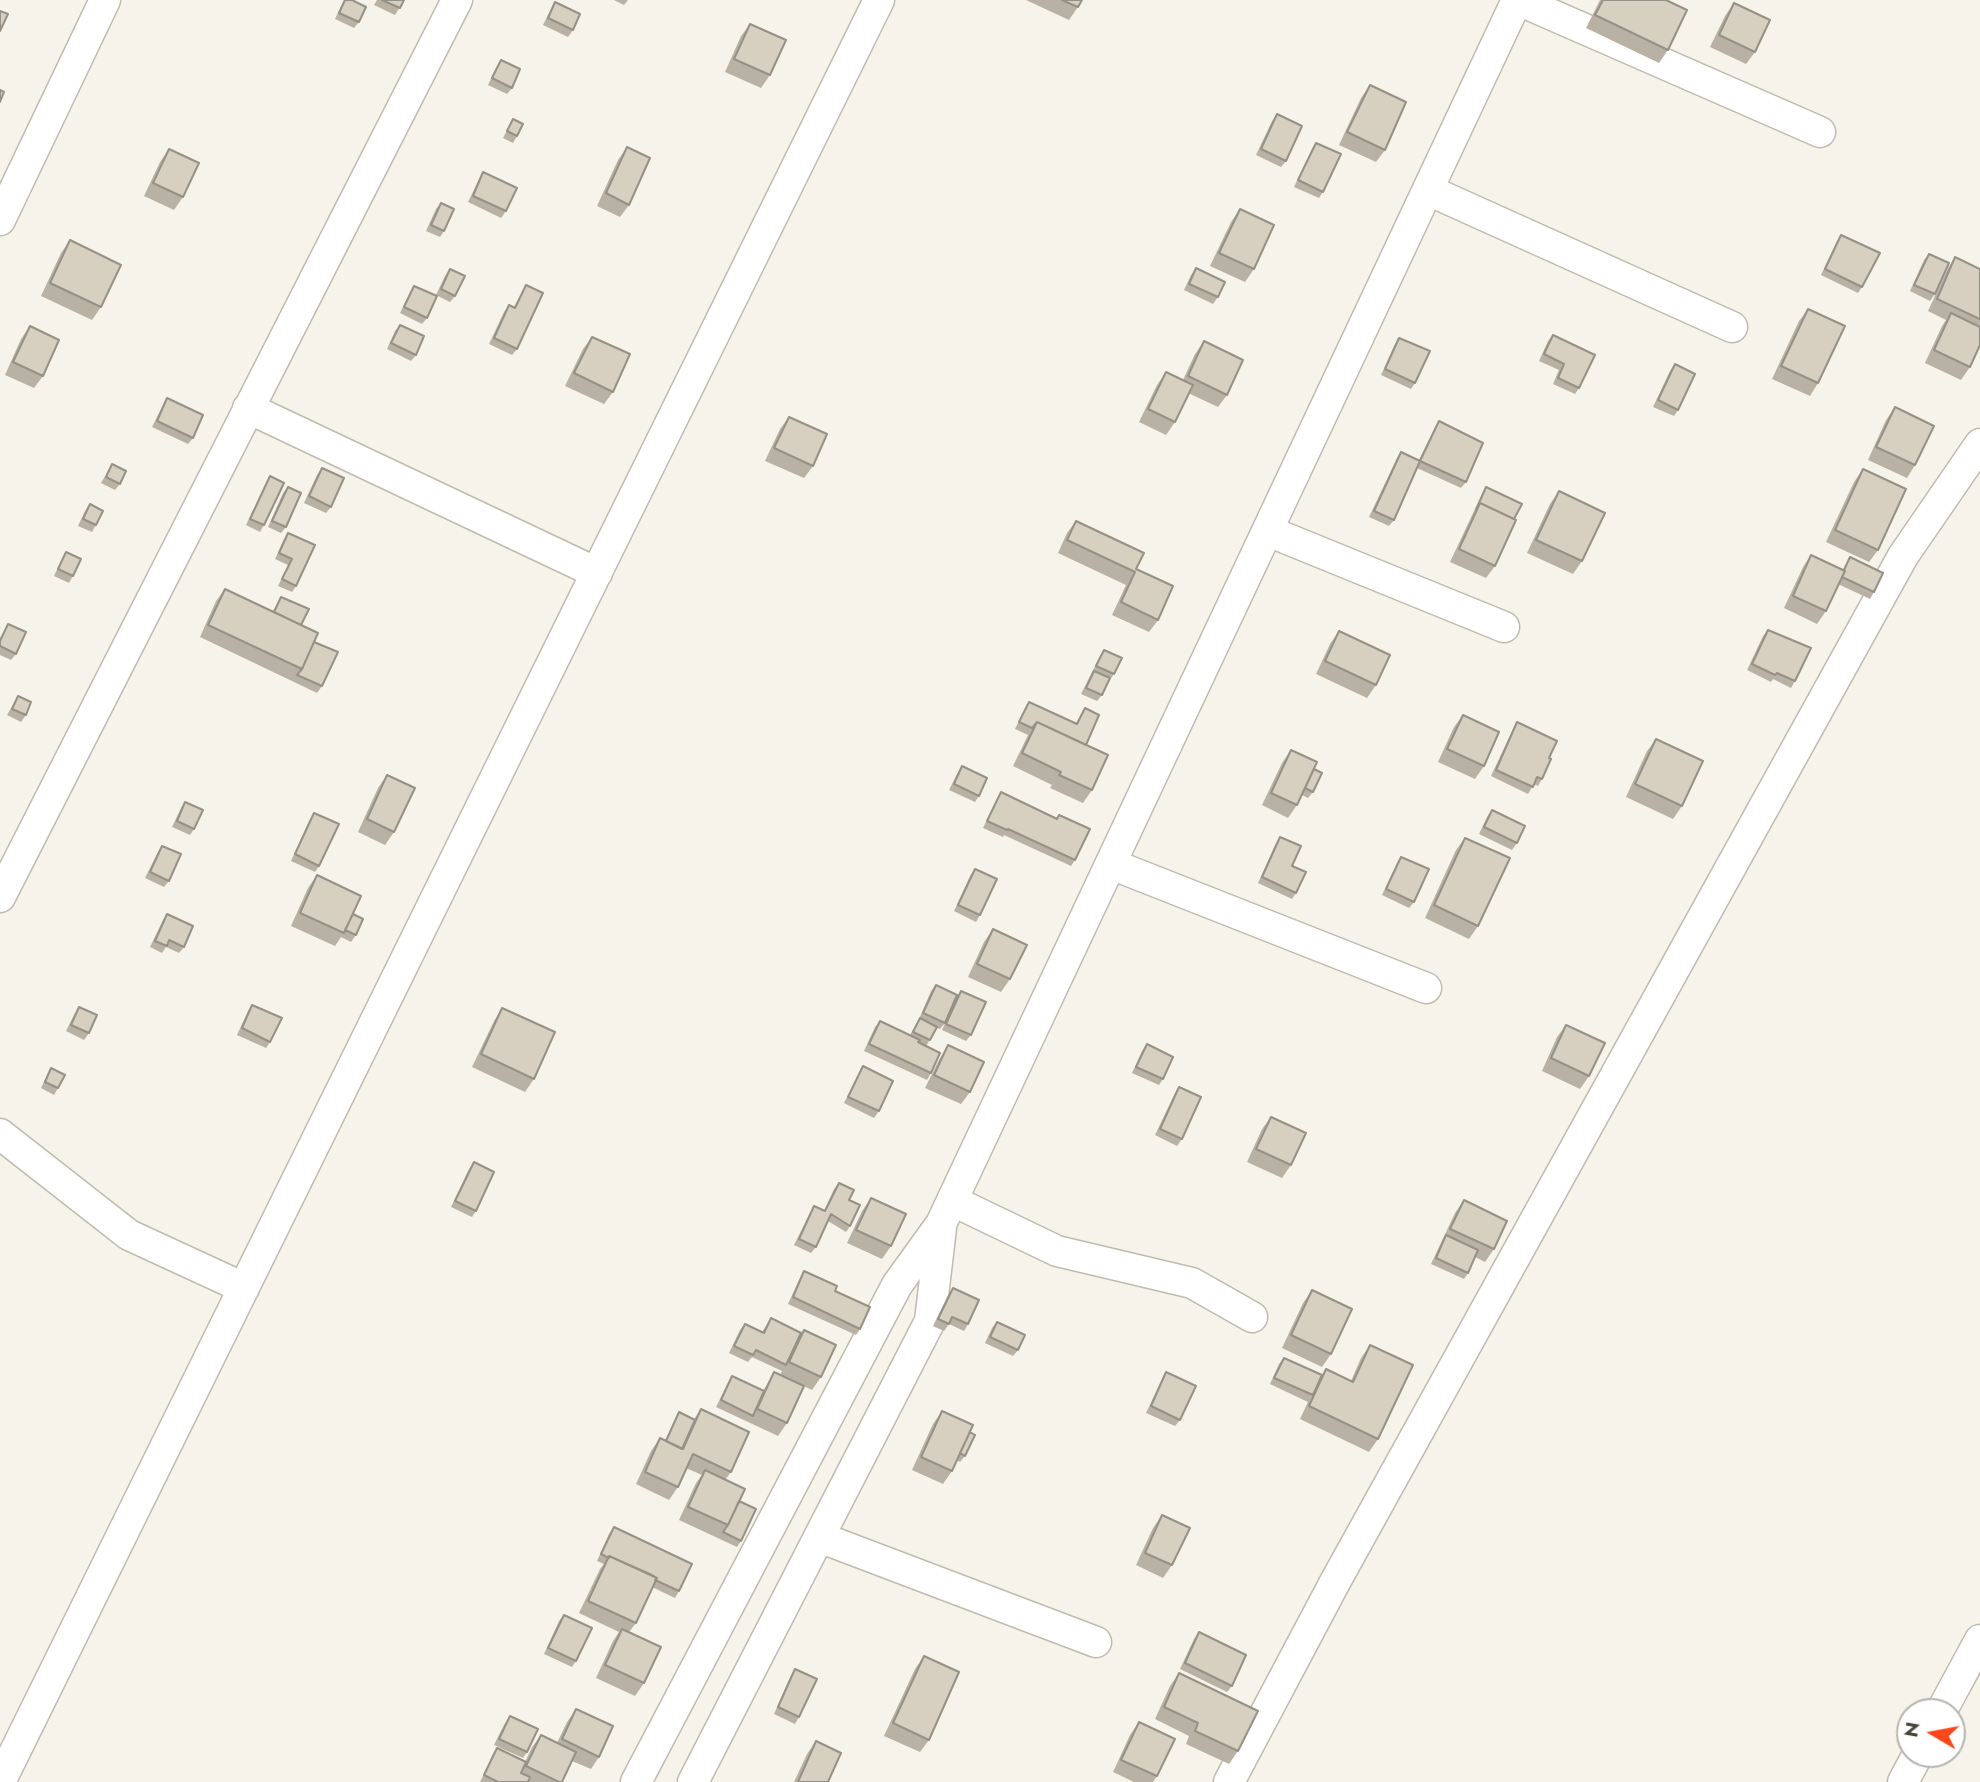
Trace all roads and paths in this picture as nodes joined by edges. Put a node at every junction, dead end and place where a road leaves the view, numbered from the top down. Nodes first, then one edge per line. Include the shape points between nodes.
1 (105, 0) edge
2 (457, 0) edge
3 (879, 0) edge
4 (1517, 0) edge
5 (1820, 132) dead end
6 (1428, 190) junction
7 (0, 220) edge
8 (1732, 327) dead end
9 (248, 408) junction
10 (1980, 444) edge
11 (1268, 531) junction
12 (597, 573) junction
13 (1504, 627) dead end
14 (1111, 864) junction
15 (0, 897) edge
16 (1426, 988) dead end
17 (0, 1134) edge
18 (947, 1213) junction
19 (244, 1288) junction
20 (1252, 1317) dead end
21 (819, 1537) junction
22 (1980, 1640) edge
23 (1096, 1642) dead end
24 (1949, 1698) edge
25 (0, 1782) edge
26 (636, 1782) edge
27 (693, 1782) edge
28 (1229, 1782) edge

1 - 7 street
2 - 9 street
3 - 12 street
4 - 5 street
4 - 6 street
6 - 8 street
6 - 11 street
9 - 12 street
9 - 15 street
10 - 28 street via 1903,556
11 - 13 street
11 - 14 street
12 - 19 street
14 - 16 street
14 - 18 street
17 - 19 street via 129,1235
18 - 20 street via 1057,1251 1192,1283
18 - 21 street via 930,1321
18 - 26 street via 897,1285
19 - 25 street
21 - 23 street
21 - 27 street
22 - 24 street

